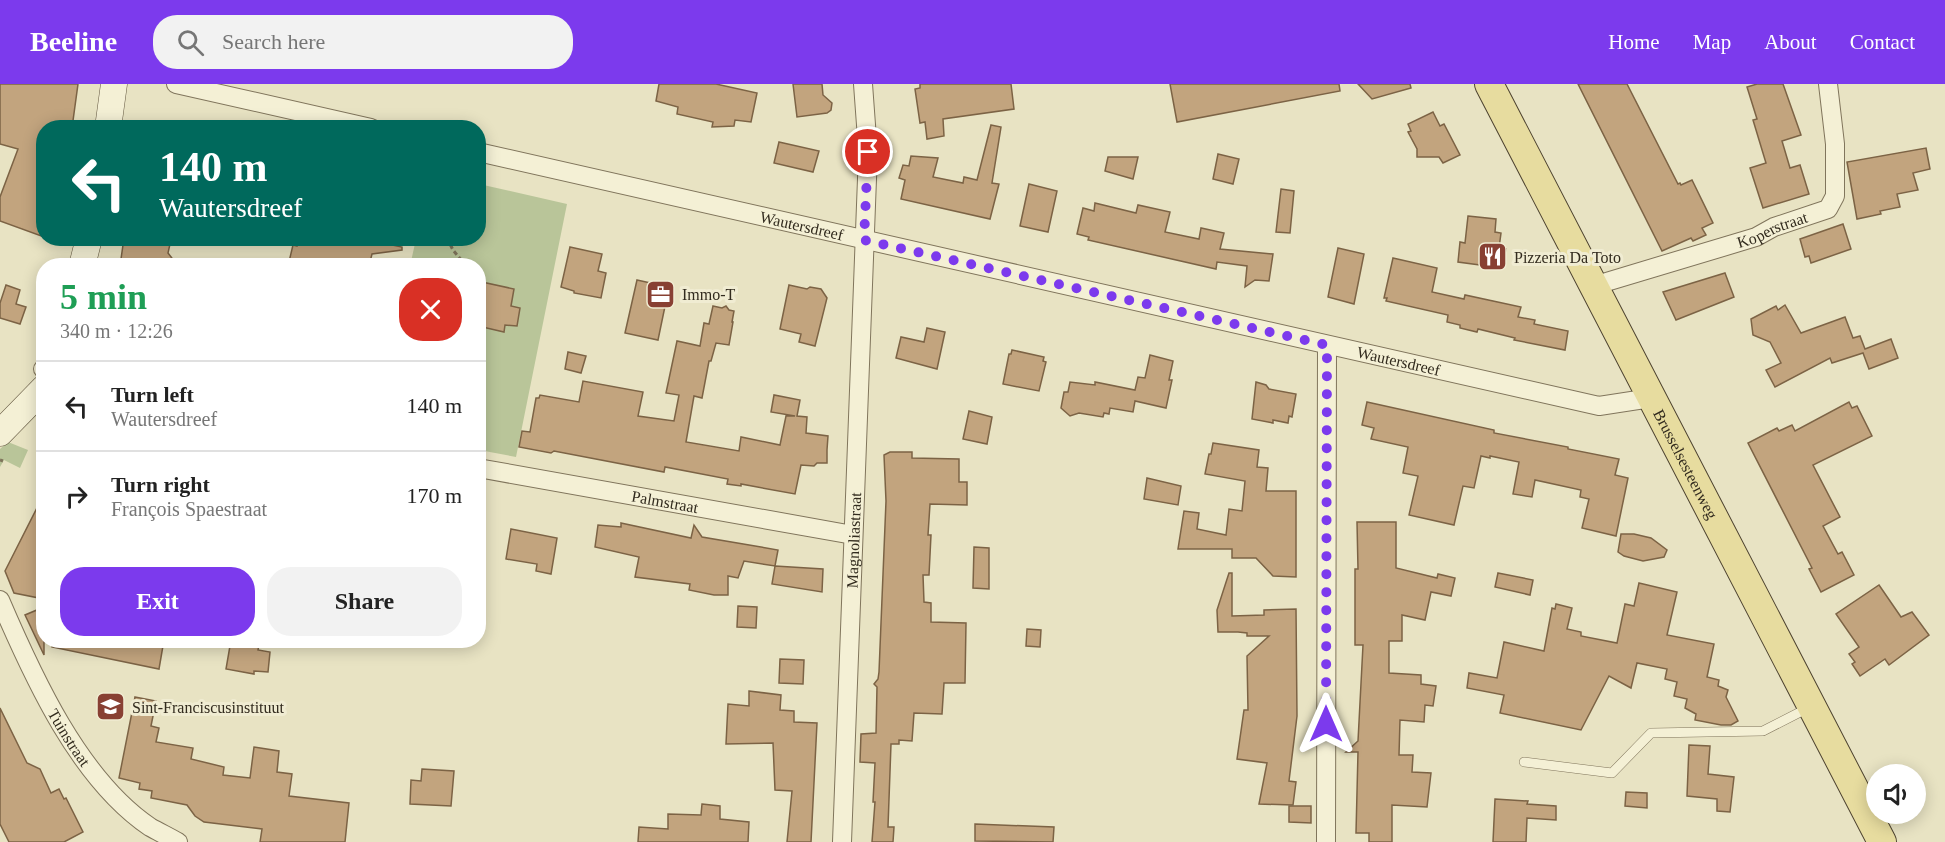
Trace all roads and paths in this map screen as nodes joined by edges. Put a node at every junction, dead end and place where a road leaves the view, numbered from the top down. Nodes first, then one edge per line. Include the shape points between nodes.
1 (114, 84) edge
2 (176, 84) edge
3 (863, 84) edge
4 (1489, 84) edge
5 (1828, 84) edge
6 (109, 120) edge
7 (336, 120) edge
8 (486, 154) edge
9 (864, 240) junction
10 (1593, 286) junction
11 (1327, 345) junction
12 (36, 380) edge
13 (36, 384) edge
14 (1651, 398) junction
15 (0, 410) edge
16 (0, 433) edge
17 (486, 469) edge
18 (853, 535) junction
19 (3, 607) edge
20 (1811, 706) junction
21 (1524, 762) dead end
22 (178, 842) edge
23 (842, 842) edge
24 (1326, 842) edge
25 (1882, 842) edge

1 - 6 street
2 - 7 street
3 - 9 street, Magnoliastraat via 868,152
4 - 10 main road, Brusselsesteenweg
5 - 10 street, Koperstraat via 1835,144 1835,196 1828,209 1756,237
8 - 9 street, Wautersdreef
9 - 11 street, Wautersdreef
9 - 18 street, Magnoliastraat
10 - 14 main road, Brusselsesteenweg
11 - 14 street, Wautersdreef via 1599,406
11 - 24 street
12 - 15 street
13 - 16 street
14 - 20 main road, Brusselsesteenweg
17 - 18 street, Palmstraat
18 - 23 street, Magnoliastraat
19 - 22 street, Tuinstraat via 44,697 73,745 116,798 150,826
20 - 21 lane via 1763,731 1651,733 1612,773
20 - 25 main road, Brusselsesteenweg

